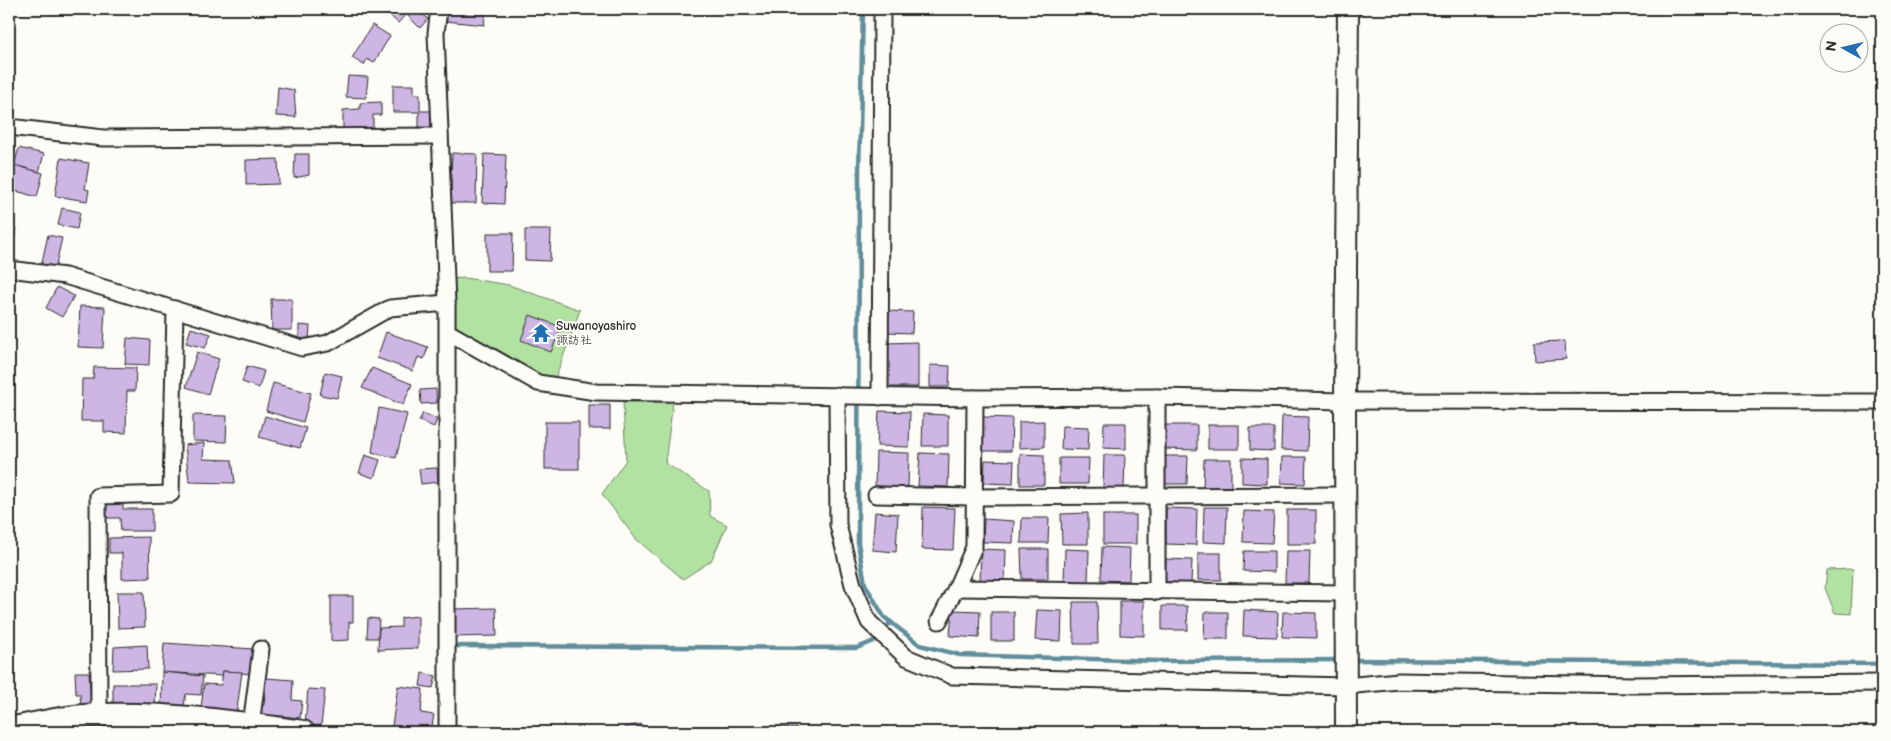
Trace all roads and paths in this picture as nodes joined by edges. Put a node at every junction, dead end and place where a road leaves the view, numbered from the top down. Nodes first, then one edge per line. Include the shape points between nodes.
1 (439, 9) edge
2 (882, 9) edge
3 (1348, 9) edge
4 (9, 127) edge
5 (440, 136) junction
6 (9, 269) edge
7 (447, 303) junction
8 (175, 309) junction
9 (448, 332) junction
10 (837, 395) junction
11 (876, 396) junction
12 (1157, 397) junction
13 (975, 398) junction
14 (1345, 401) junction
15 (1882, 402) edge
16 (876, 495) dead end
17 (1345, 496) junction
18 (973, 497) junction
19 (1157, 497) junction
20 (956, 588) junction
21 (1157, 592) junction
22 (1345, 593) junction
23 (939, 620) dead end
24 (261, 649) dead end
25 (1882, 683) edge
26 (1345, 686) junction
27 (99, 715) junction
28 (251, 725) junction
29 (9, 730) edge
30 (289, 731) edge
31 (447, 732) edge
32 (1346, 732) edge

1 - 5 street via 436,34
2 - 11 street
3 - 14 street
4 - 5 street via 103,138
5 - 7 street
6 - 8 street via 65,276
7 - 8 street via 390,308 328,343 302,348
7 - 9 street
8 - 27 street via 171,494 98,496
9 - 10 street via 538,383 596,392
9 - 31 street
10 - 11 street
10 - 26 street via 838,525 852,585 869,622 906,657 952,676
11 - 13 street
12 - 13 street
12 - 14 street
12 - 19 street
13 - 18 street
14 - 15 street
14 - 17 street
16 - 18 street
17 - 19 street
17 - 22 street
18 - 19 street
18 - 20 street via 974,547
19 - 21 street
20 - 21 street
20 - 23 street
21 - 22 street
22 - 26 street
24 - 28 street
25 - 26 street via 1633,685 1399,681
26 - 32 street
27 - 28 main road via 184,717
27 - 29 main road
28 - 30 main road

